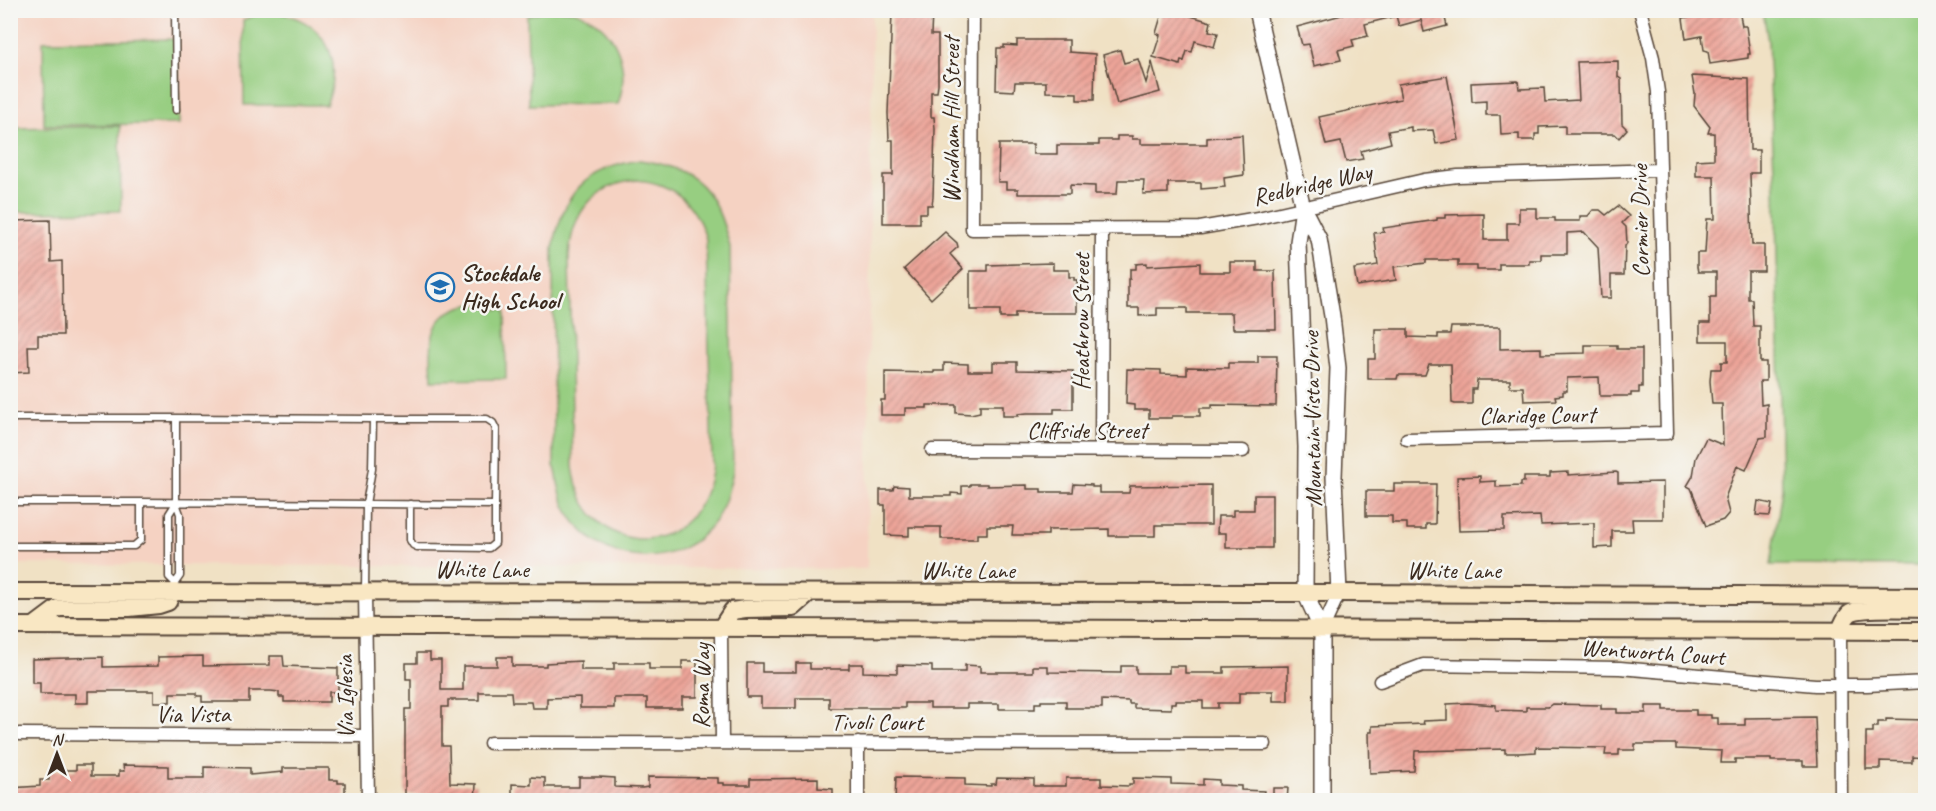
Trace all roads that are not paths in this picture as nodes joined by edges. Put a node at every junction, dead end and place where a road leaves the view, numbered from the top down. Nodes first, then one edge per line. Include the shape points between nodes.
1 (176, 10) edge
2 (973, 10) edge
3 (1257, 10) edge
4 (1640, 10) edge
5 (176, 110) dead end
6 (1660, 170) junction
7 (1303, 208) junction
8 (972, 229) joint
9 (1102, 229) junction
10 (10, 418) edge
11 (176, 418) junction
12 (373, 418) junction
13 (1667, 433) joint
14 (1407, 439) dead end
15 (932, 450) dead end
16 (1101, 451) junction
17 (1243, 451) dead end
18 (10, 502) edge
19 (141, 502) junction
20 (176, 503) junction
21 (366, 504) junction
22 (410, 504) junction
23 (495, 505) junction
24 (10, 546) edge
25 (173, 588) junction
26 (10, 592) edge
27 (365, 593) junction
28 (1305, 593) junction
29 (1339, 593) junction
30 (809, 594) junction
31 (1926, 596) edge
32 (1926, 609) edge
33 (10, 626) edge
34 (34, 627) junction
35 (365, 627) junction
36 (721, 628) junction
37 (1322, 630) junction
38 (1840, 631) junction
39 (1926, 631) edge
40 (1380, 681) dead end
41 (1926, 682) edge
42 (1841, 685) junction
43 (19, 734) dead end
44 (367, 736) junction
45 (490, 743) dead end
46 (722, 743) junction
47 (858, 743) junction
48 (1265, 744) dead end
49 (368, 801) edge
50 (858, 801) edge
51 (1322, 801) edge
52 (1841, 801) edge

1 - 5 lane
2 - 8 street, Windham Hill Street
3 - 7 street, Mountain Vista Drive
4 - 6 street, Cormier Drive via 1658,92
6 - 7 street, Redbridge Way via 1458,176
6 - 13 street, Cormier Drive
7 - 9 street, Redbridge Way via 1200,228
7 - 28 street, Mountain Vista Drive via 1298,242 1306,447
7 - 29 street, Mountain Vista Drive via 1319,239 1338,368 1334,477
8 - 9 street, Redbridge Way
9 - 16 street, Heathrow Street
10 - 11 lane
11 - 12 lane
11 - 20 lane
12 - 21 lane via 372,469
12 - 23 lane via 487,419 493,423
13 - 14 street, Claridge Court
15 - 16 street, Cliffside Street
16 - 17 street, Cliffside Street
18 - 19 lane
19 - 20 lane
19 - 24 lane via 141,540 134,546
20 - 21 lane
20 - 25 lane via 180,514 180,576
20 - 25 lane via 169,514 169,577
21 - 22 lane
21 - 27 lane
22 - 23 lane
22 - 23 lane via 412,545 441,548 493,546
25 - 26 main road, White Lane
25 - 27 main road, White Lane
25 - 34 main road via 168,602 145,607 58,608
27 - 30 main road, White Lane
27 - 35 street, Via Iglesia
28 - 29 main road, White Lane
28 - 30 main road, White Lane
28 - 37 street, Mountain Vista Drive
29 - 31 main road, White Lane
29 - 37 street, Mountain Vista Drive
30 - 36 main road via 793,608 732,611
32 - 38 main road via 1853,612
33 - 34 main road
34 - 35 main road
35 - 36 main road
35 - 44 street, Via Iglesia
36 - 37 main road
36 - 46 street, Roma Way
37 - 38 main road
37 - 51 street, Mountain Vista Drive
38 - 39 main road
38 - 42 street
40 - 42 street, Wentworth Court via 1423,664 1620,668
41 - 42 street, Wentworth Court
42 - 52 street
43 - 44 street, Via Vista
44 - 49 street, Via Iglesia
45 - 46 street, Tivoli Court
46 - 47 street, Tivoli Court
47 - 48 street, Tivoli Court
47 - 50 street

